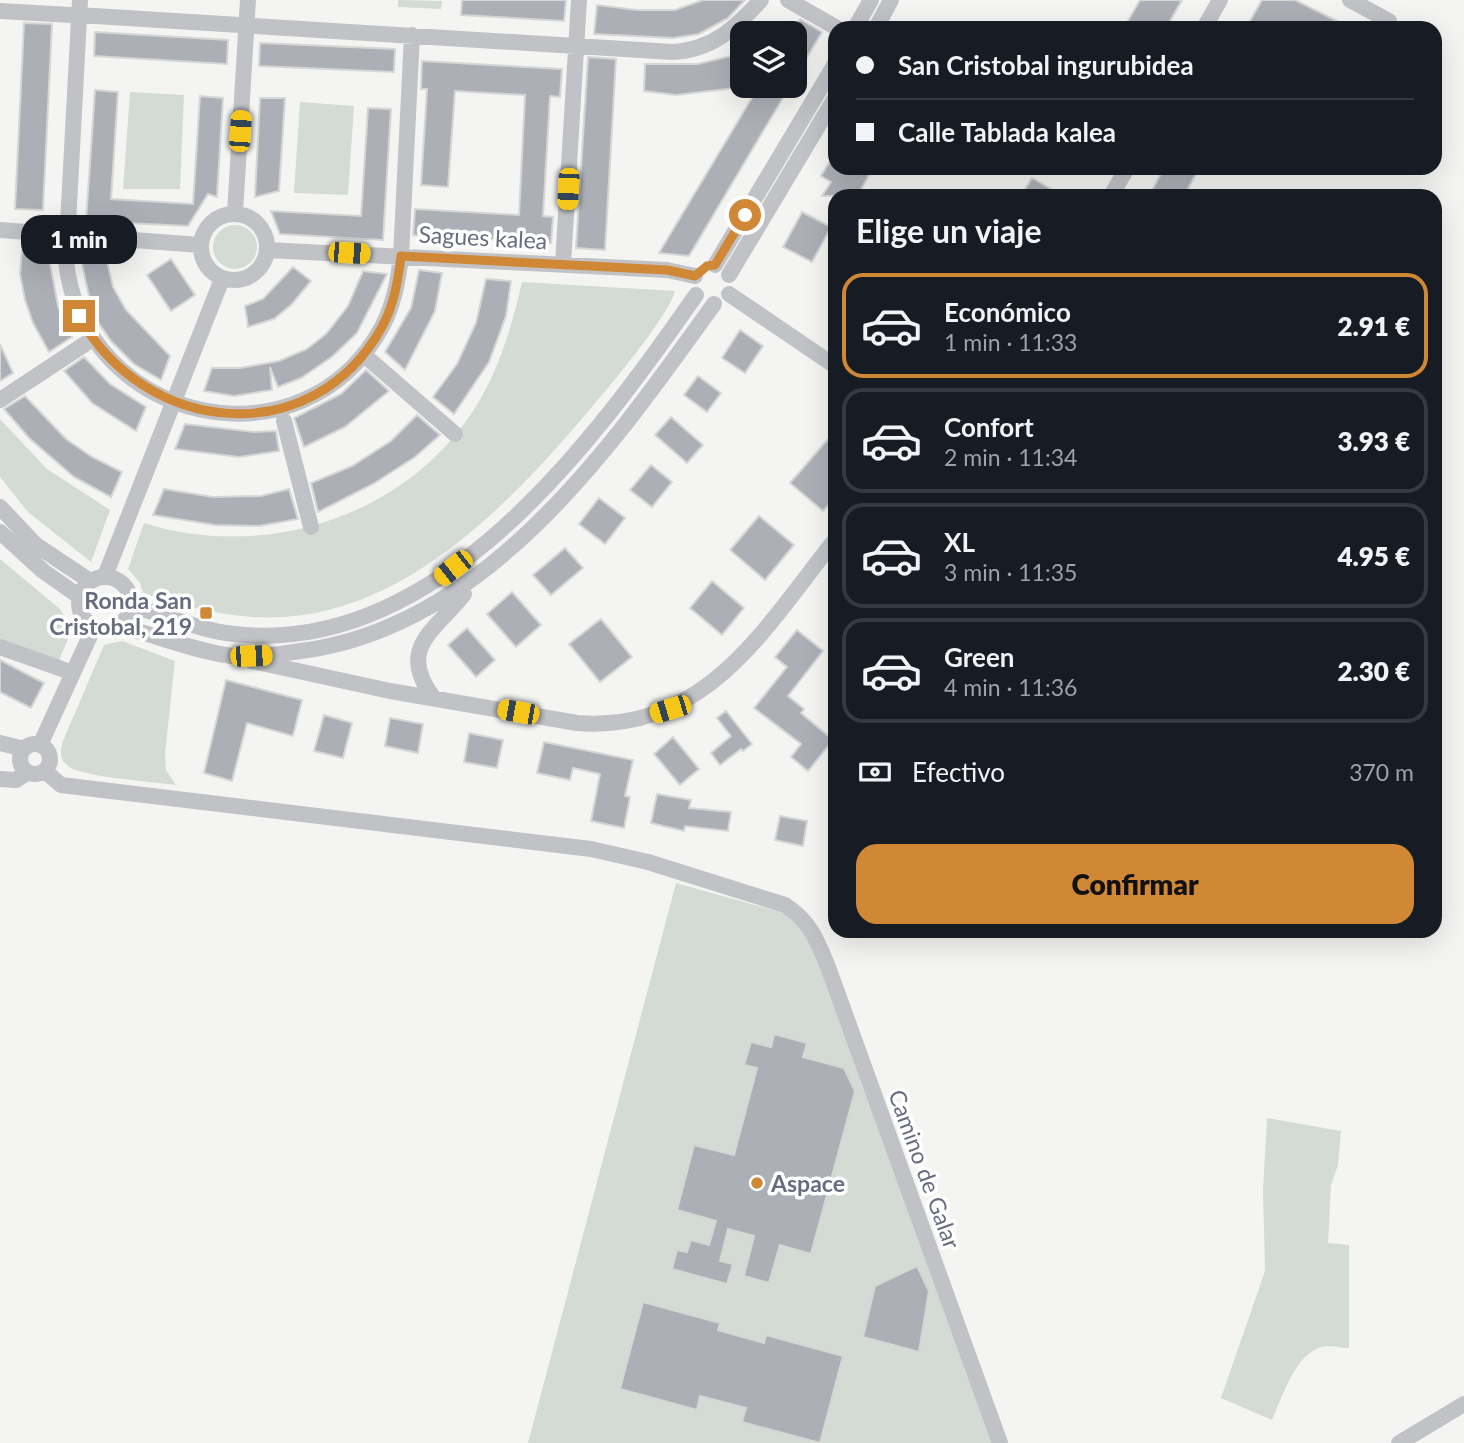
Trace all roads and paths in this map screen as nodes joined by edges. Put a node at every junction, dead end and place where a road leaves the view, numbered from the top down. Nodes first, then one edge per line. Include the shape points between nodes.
1 (248, 0) edge
2 (579, 0) edge
3 (761, 0) edge
4 (788, 0) edge
5 (871, 0) edge
6 (891, 0) edge
7 (1220, 0) edge
8 (1350, 0) edge
9 (77, 10) edge
10 (0, 11) edge
11 (859, 21) edge
12 (880, 21) edge
13 (1208, 21) edge
14 (1389, 21) dead end
15 (247, 23) junction
16 (828, 23) edge
17 (412, 35) junction
18 (576, 47) junction
19 (828, 76) edge
20 (828, 110) edge
21 (235, 214) junction
22 (0, 230) edge
23 (67, 234) junction
24 (200, 245) junction
25 (267, 250) junction
26 (401, 256) junction
27 (564, 264) junction
28 (715, 265) junction
29 (729, 275) junction
30 (695, 276) junction
31 (222, 279) junction
32 (729, 294) junction
33 (696, 295) junction
34 (714, 304) junction
35 (85, 344) dead end
36 (371, 361) dead end
37 (828, 361) edge
38 (0, 400) edge
39 (173, 402) junction
40 (284, 421) dead end
41 (455, 434) dead end
42 (0, 507) edge
43 (312, 527) dead end
44 (0, 532) edge
45 (828, 549) edge
46 (482, 572) junction
47 (98, 579) junction
48 (80, 597) junction
49 (132, 606) junction
50 (119, 626) junction
51 (94, 627) junction
52 (0, 648) edge
53 (233, 656) junction
54 (73, 673) junction
55 (433, 697) junction
56 (0, 743) edge
57 (40, 745) junction
58 (24, 749) junction
59 (45, 771) junction
60 (28, 772) junction
61 (0, 779) edge
62 (1464, 1404) edge
63 (1000, 1443) edge
64 (1399, 1443) edge

1 - 15 street
2 - 18 street
3 - 18 street via 728,34 686,51
4 - 16 street
5 - 11 street
6 - 12 street
7 - 13 street
8 - 14 street
9 - 10 street
9 - 15 street
9 - 23 street
15 - 17 street
15 - 21 street
17 - 18 street
17 - 26 street
18 - 27 street
19 - 28 street
20 - 29 street
21 - 24 street via 213,221
21 - 25 street via 258,224
22 - 23 street
23 - 24 street
23 - 39 street via 69,290 85,328 118,368
24 - 31 street via 205,264
25 - 26 street, Sagues kalea
25 - 31 street via 258,270 242,279
26 - 27 street, Sagues kalea
26 - 39 street via 397,288 382,327 366,351 320,390 253,415 225,415
27 - 30 street, Sagues kalea
28 - 29 street
28 - 30 street
29 - 32 street
30 - 33 street
31 - 39 street
32 - 34 street
32 - 37 street
33 - 34 street
33 - 49 street via 588,441 473,553 406,601 335,626 270,635 193,626
34 - 46 street via 615,436 551,508
35 - 38 street
36 - 41 street
39 - 47 street
40 - 43 street
42 - 47 street via 36,545 69,570
44 - 48 street
45 - 55 street via 738,660 695,696 670,709 605,725
46 - 53 street via 426,611 357,641
46 - 55 street via 423,639 418,651 420,674
47 - 48 street
47 - 49 street via 122,582
48 - 51 street via 81,615
49 - 50 street
50 - 51 street
50 - 53 street
51 - 54 street
52 - 54 street
53 - 55 street via 296,673
54 - 57 street
56 - 58 street
57 - 58 street
57 - 59 street via 50,754
58 - 60 street via 20,762
59 - 60 street
59 - 63 street, Camino de Galar via 61,785 591,849 736,889 800,914 814,931 828,967
60 - 61 street via 16,780
62 - 64 street

